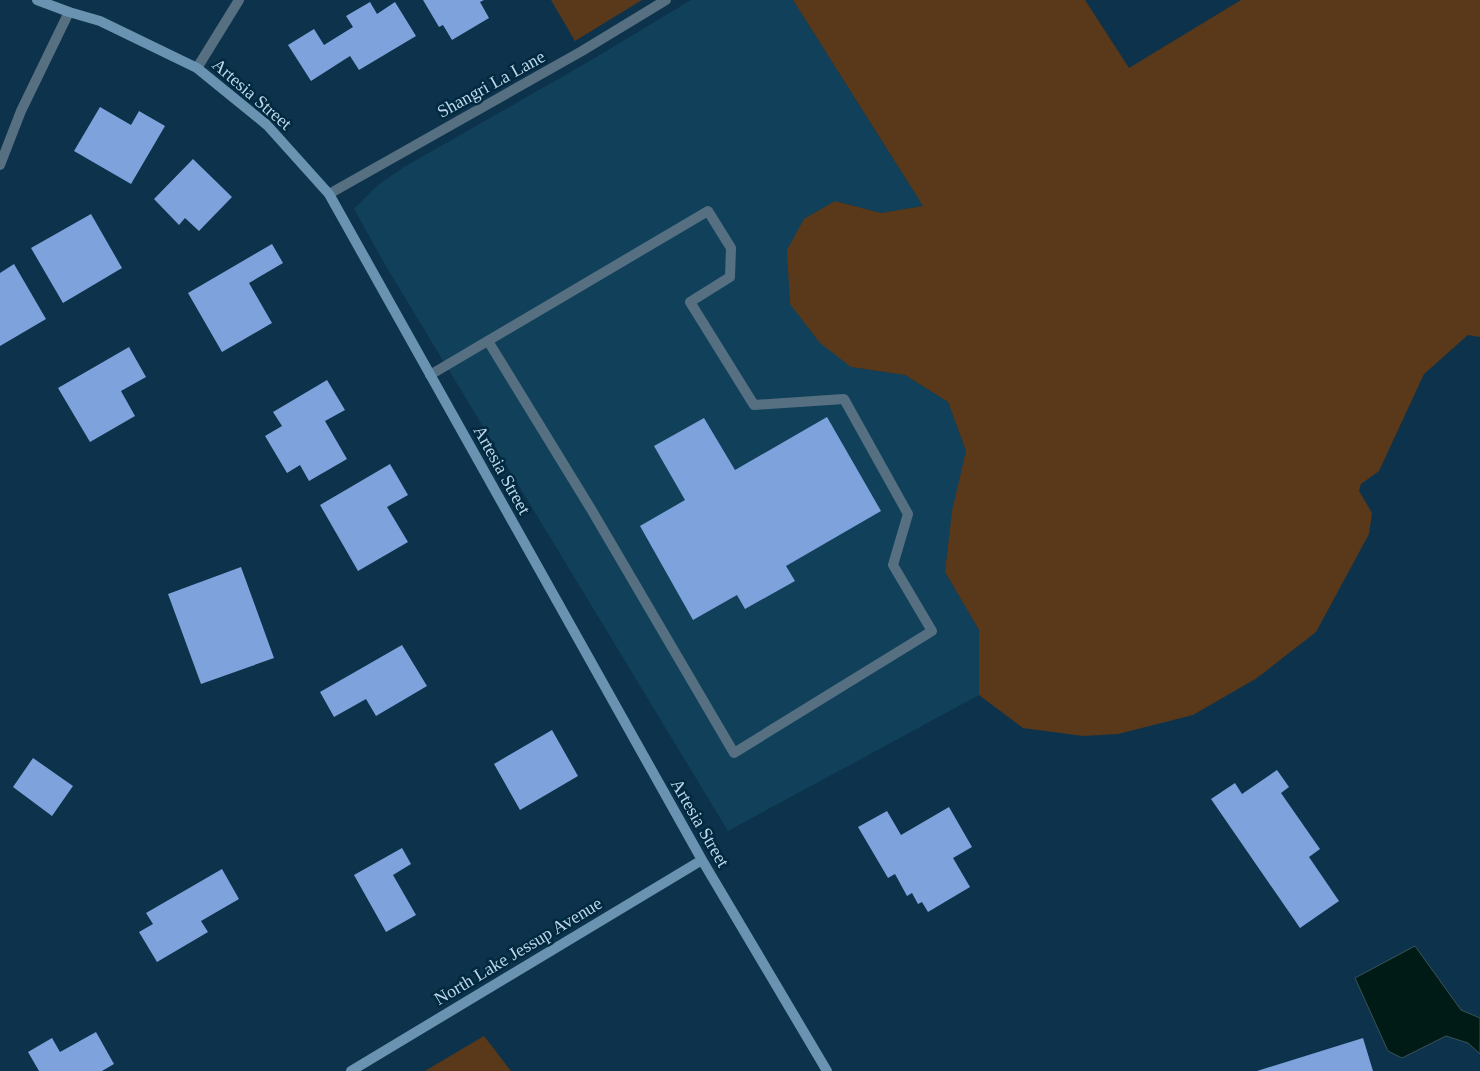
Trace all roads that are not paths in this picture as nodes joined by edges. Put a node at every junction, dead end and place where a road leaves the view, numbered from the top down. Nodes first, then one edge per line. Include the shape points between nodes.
1 (37, 0) edge
2 (238, 0) edge
3 (666, 0) edge
4 (69, 12) junction
5 (197, 68) junction
6 (0, 164) edge
7 (329, 194) junction
8 (488, 341) junction
9 (430, 375) junction
10 (702, 860) junction
11 (351, 1071) edge
12 (827, 1071) edge

1 - 4 street, Artesia Street
2 - 5 street
3 - 7 street, Shangri La Lane via 574,56
4 - 5 street, Artesia Street via 100,21
4 - 6 street via 21,111
5 - 7 street, Artesia Street via 267,125
7 - 9 street, Artesia Street
8 - 8 street via 708,212 731,248 730,277 690,302 754,406 844,399 908,514 893,565 932,632 734,753 591,508
8 - 9 street
9 - 10 street, Artesia Street
10 - 11 street, North Lake Jessup Avenue
10 - 12 street, Artesia Street

